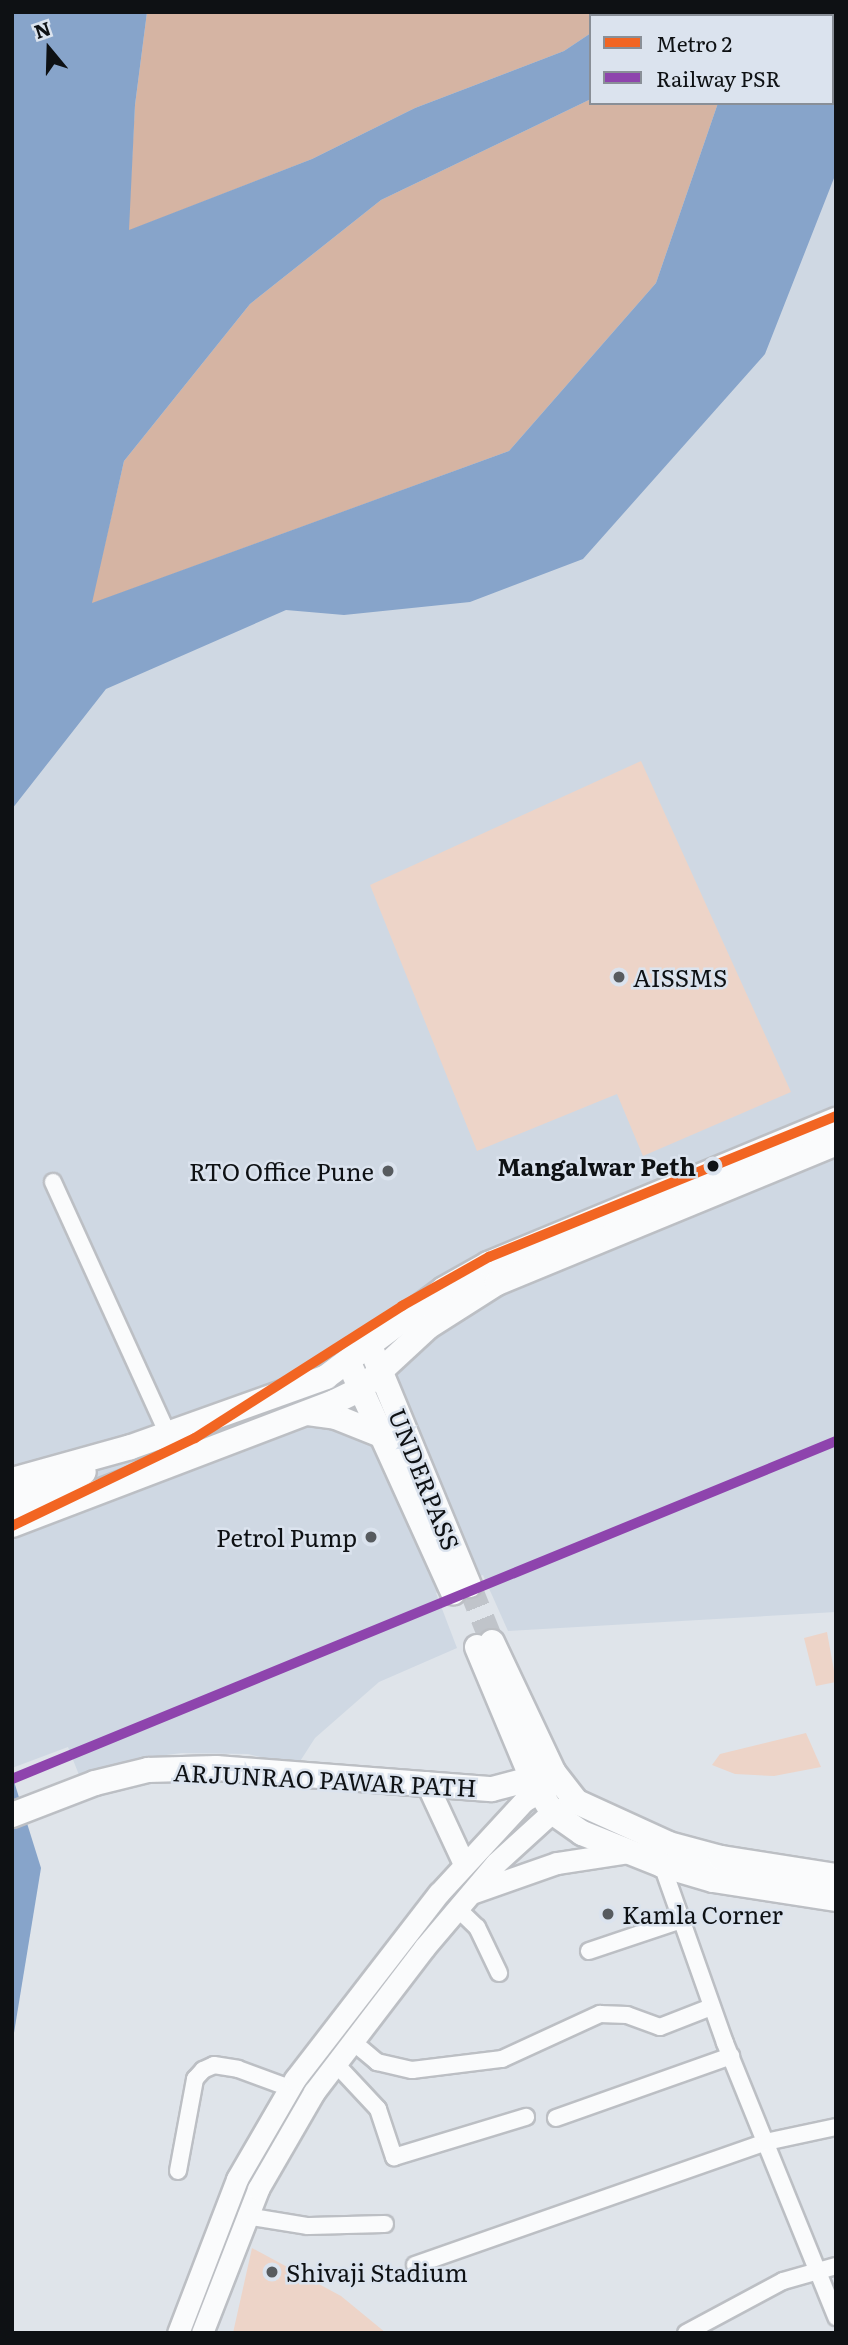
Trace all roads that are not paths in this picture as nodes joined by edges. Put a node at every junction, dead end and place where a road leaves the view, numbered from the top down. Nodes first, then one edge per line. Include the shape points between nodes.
1 (836, 1120) edge
2 (836, 1143) edge
3 (53, 1182) dead end
4 (370, 1346) junction
5 (349, 1363) junction
6 (381, 1372) junction
7 (361, 1389) junction
8 (307, 1413) junction
9 (168, 1434) junction
10 (381, 1435) junction
11 (74, 1489) junction
12 (19, 1500) edge
13 (485, 1644) tunnel mouth
14 (540, 1777) junction
15 (426, 1782) junction
16 (577, 1802) junction
17 (552, 1812) junction
18 (12, 1815) edge
19 (629, 1852) junction
20 (464, 1864) junction
21 (662, 1865) junction
22 (836, 1876) edge
23 (836, 1899) edge
24 (463, 1901) junction
25 (681, 1920) junction
26 (589, 1951) dead end
27 (499, 1973) dead end
28 (711, 2007) junction
29 (352, 2041) junction
30 (731, 2056) junction
31 (335, 2063) junction
32 (290, 2088) junction
33 (526, 2117) dead end
34 (556, 2118) dead end
35 (836, 2127) edge
36 (766, 2142) junction
37 (178, 2171) dead end
38 (246, 2217) junction
39 (385, 2224) dead end
40 (415, 2265) dead end
41 (828, 2268) edge
42 (836, 2317) edge
43 (178, 2333) edge
44 (202, 2333) edge
45 (686, 2333) edge

1 - 4 main road via 488,1264 444,1289
2 - 6 main road via 497,1283 428,1327
3 - 9 street
4 - 5 main road
4 - 6 main road, UNDERPASS
5 - 7 main road, UNDERPASS
5 - 9 main road via 326,1377
6 - 7 main road
6 - 10 main road, UNDERPASS via 461,1589
7 - 8 main road
7 - 10 main road, UNDERPASS
8 - 10 main road via 336,1417
8 - 11 main road
9 - 11 main road
9 - 12 main road
11 - 12 main road
13 - 14 main road
14 - 15 main road, ARJUNRAO PAWAR PATH via 492,1789
14 - 16 main road
14 - 17 main road
14 - 20 main road
15 - 18 main road, ARJUNRAO PAWAR PATH via 216,1768 148,1770 95,1783
15 - 20 main road
16 - 17 main road
16 - 22 main road via 682,1847 721,1858
17 - 19 main road via 582,1833
17 - 24 main road
19 - 21 main road
19 - 24 main road via 557,1863
20 - 32 main road
21 - 23 main road via 713,1880
21 - 25 street
24 - 27 street
24 - 29 main road
25 - 26 street
25 - 28 street
28 - 29 street via 660,2026 627,2015 600,2014 502,2059 412,2070 377,2063
28 - 30 street
29 - 31 main road
30 - 34 street
30 - 36 street
31 - 33 street via 377,2109 394,2157
31 - 38 main road via 280,2150
32 - 37 street via 214,2064 203,2070 194,2079
32 - 43 main road via 237,2179
35 - 36 street
36 - 40 street
36 - 41 street
38 - 39 street via 308,2226
38 - 44 main road
41 - 42 street
41 - 45 street via 783,2281

